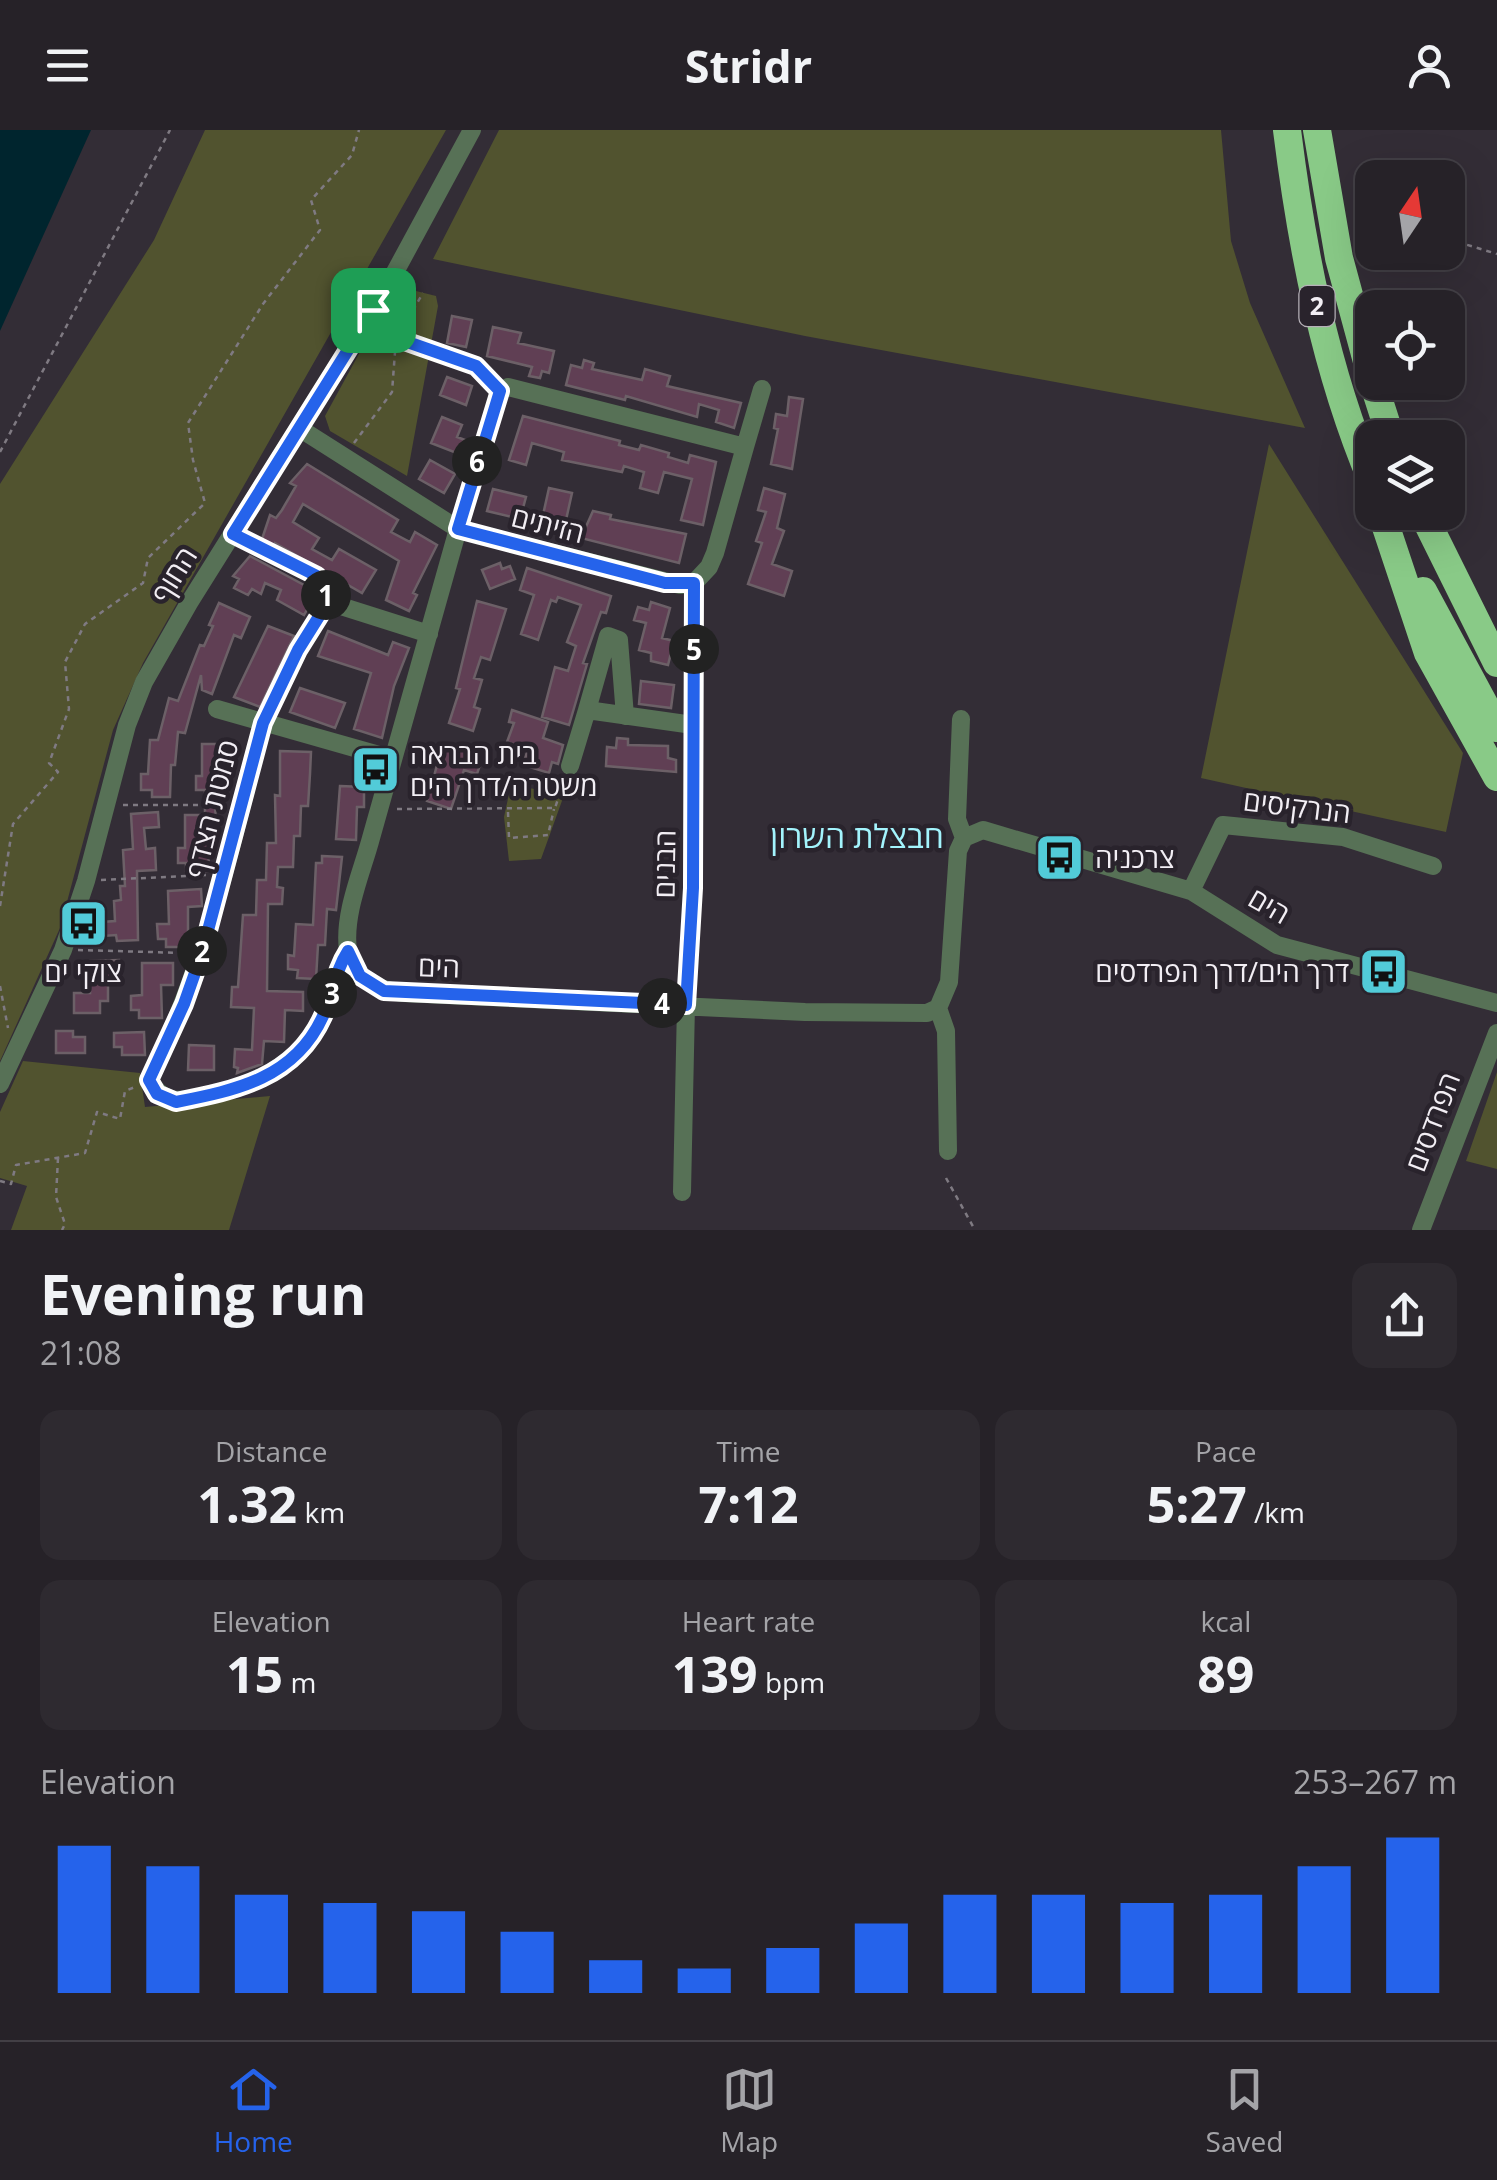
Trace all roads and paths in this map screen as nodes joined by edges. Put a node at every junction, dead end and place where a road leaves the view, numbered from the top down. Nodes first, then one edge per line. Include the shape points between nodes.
1 (170, 130) edge
2 (358, 130) edge
3 (472, 130) edge
4 (1287, 130) edge
5 (1318, 130) edge
6 (1465, 244) edge
7 (1497, 254) edge
8 (423, 293) dead end
9 (373, 310) junction
10 (1355, 316) edge
11 (396, 338) junction
12 (762, 389) dead end
13 (500, 391) junction
14 (298, 428) junction
15 (1355, 429) edge
16 (744, 448) junction
17 (0, 452) edge
18 (344, 456) junction
19 (458, 529) junction
20 (1390, 530) edge
21 (1393, 530) edge
22 (1431, 530) edge
23 (233, 534) junction
24 (694, 583) junction
25 (328, 602) junction
26 (429, 634) junction
27 (1497, 663) edge
28 (216, 709) dead end
29 (586, 710) junction
30 (625, 716) junction
31 (961, 719) dead end
32 (263, 723) junction
33 (694, 725) junction
34 (1497, 728) edge
35 (392, 759) junction
36 (570, 766) joint
37 (1497, 778) edge
38 (242, 804) junction
39 (105, 805) junction
40 (554, 808) junction
41 (379, 809) junction
42 (508, 811) junction
43 (964, 838) junction
44 (1433, 866) dead end
45 (224, 874) junction
46 (86, 881) junction
47 (1191, 891) junction
48 (0, 906) edge
49 (63, 950) junction
50 (348, 951) junction
51 (202, 953) junction
52 (0, 986) edge
53 (1497, 1003) edge
54 (686, 1005) junction
55 (938, 1008) junction
56 (1497, 1033) edge
57 (4, 1039) dead end
58 (149, 1080) junction
59 (0, 1084) edge
60 (948, 1151) dead end
61 (58, 1158) junction
62 (946, 1178) dead end
63 (0, 1181) edge
64 (682, 1192) dead end
65 (62, 1230) edge
66 (975, 1230) edge
67 (1421, 1230) edge

1 - 17 path
2 - 48 path via 352,154 311,200 320,230 263,304 188,423 205,503 148,558 143,583 85,624 65,662 69,709 49,764 58,772 14,824
3 - 9 street, החוף
4 - 15 highway, 2 via 1304,250
5 - 10 highway, 2
6 - 7 path
8 - 11 path
9 - 11 path
9 - 14 street, החוף
11 - 13 path via 476,366
11 - 18 path via 392,392
12 - 16 street
13 - 16 street via 508,387
13 - 19 street
14 - 18 street
14 - 23 street, החוף
16 - 24 street via 715,553
18 - 19 street
19 - 24 street, הזיתים via 665,583
19 - 26 street
20 - 37 highway via 1428,653
21 - 34 highway
22 - 27 highway
23 - 25 path via 317,576
23 - 39 street, החוף via 144,682
24 - 33 street, הבנים
25 - 26 street
25 - 32 path, סמטת הצדף
26 - 35 street
28 - 32 street
29 - 30 street
29 - 30 street via 608,636 619,640
29 - 36 street
30 - 33 street
31 - 43 street via 958,819
32 - 35 street
32 - 38 street, סמטת הצדף
33 - 54 street, הבנים
35 - 41 street
36 - 40 path
38 - 39 path
38 - 45 street, סמטת הצדף
39 - 46 street, החוף
40 - 42 path
40 - 42 path via 548,835 509,838
41 - 42 path
41 - 50 street
43 - 47 street, הים via 995,831
43 - 55 street via 956,863 949,982
44 - 47 street, הנרקיסים via 1343,837 1223,826
45 - 46 path
45 - 51 street, סמטת הצדף
46 - 49 street, החוף
47 - 53 street, הים via 1277,945
49 - 51 path
49 - 59 street, החוף
50 - 54 street, הים via 360,976 384,991
50 - 58 street via 322,1020 272,1076 176,1102 157,1094
51 - 58 street, סמטת הצדף
52 - 57 path via 9,1025
54 - 55 street, הים via 913,1015
54 - 64 street, הבנים
55 - 60 street via 946,1031
56 - 67 street, הפרדסים
58 - 61 path via 125,1092 120,1119 97,1112 85,1153
61 - 63 path via 16,1165 11,1184
61 - 65 path
62 - 66 path

